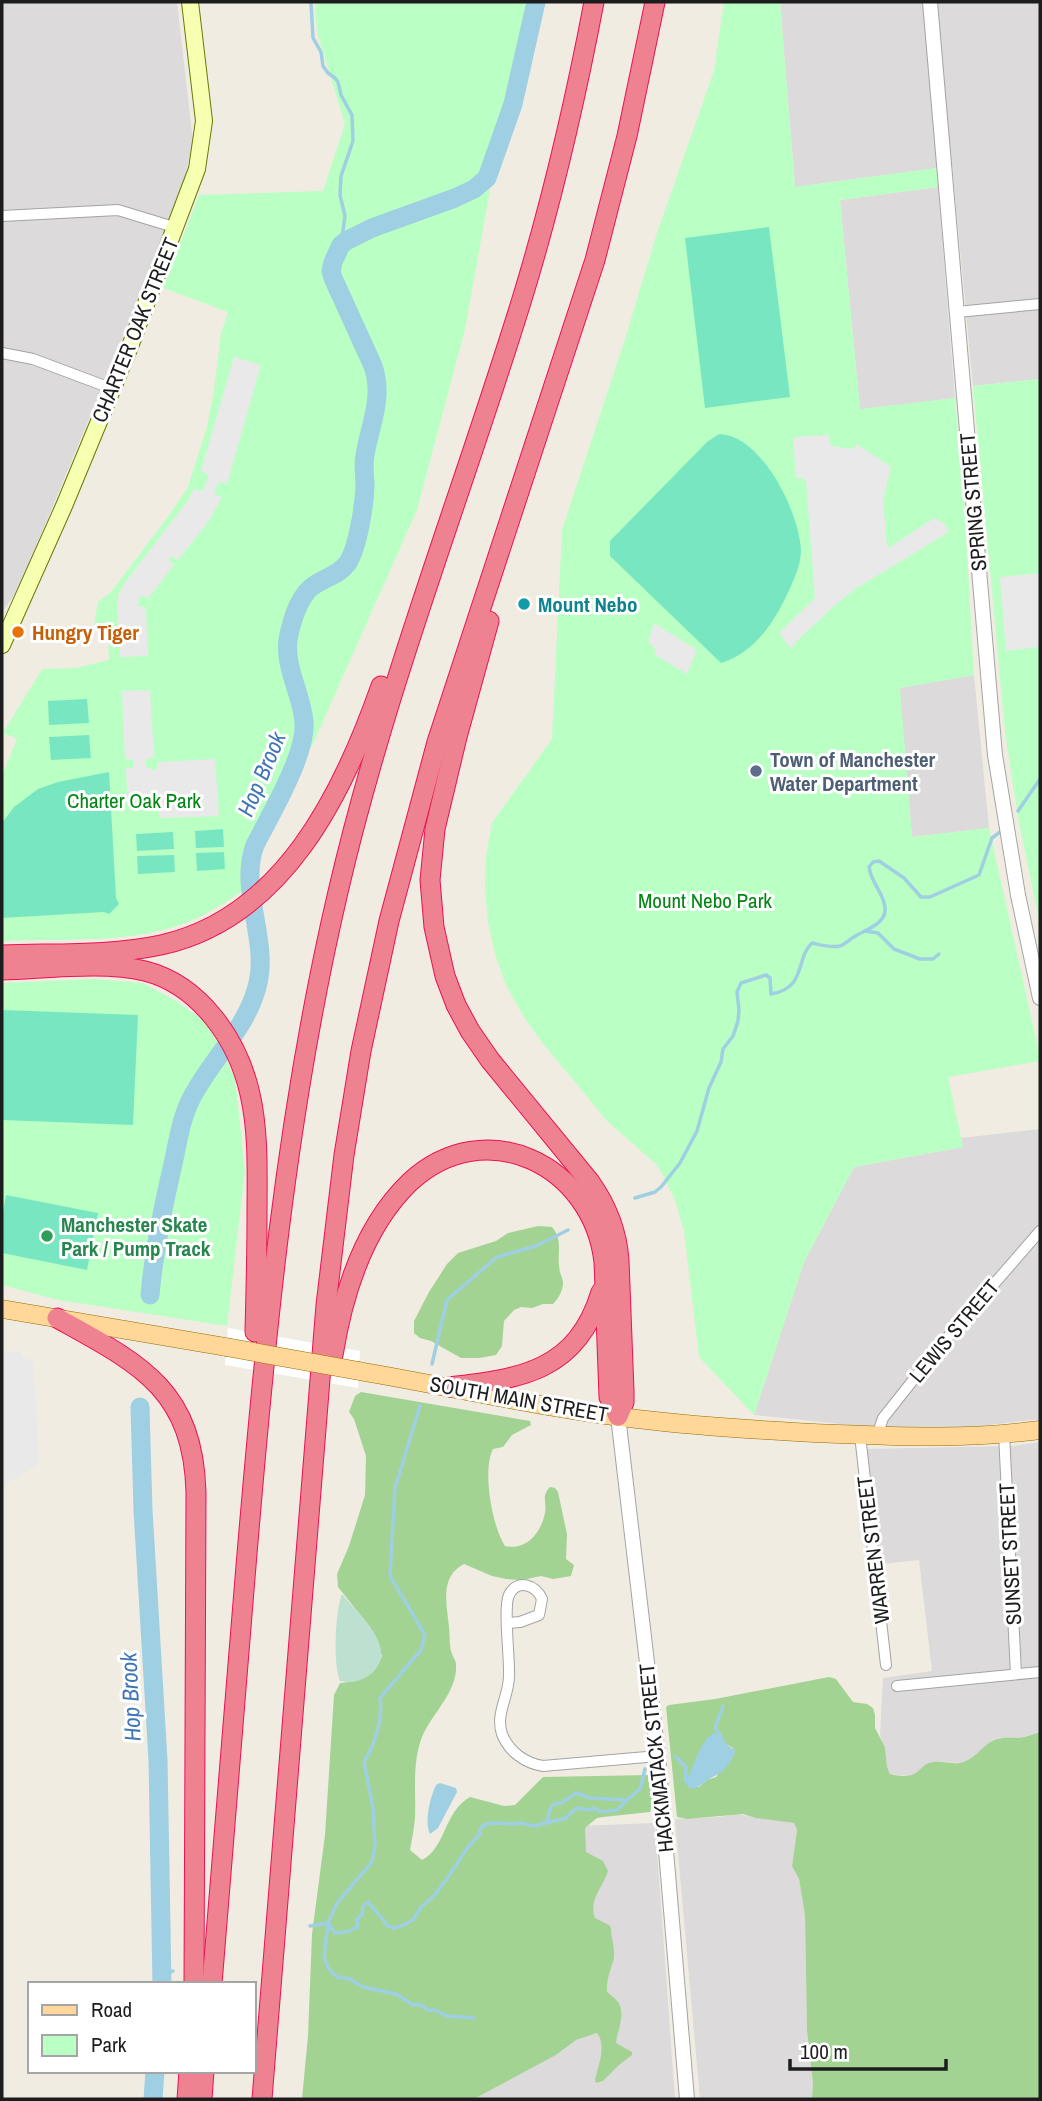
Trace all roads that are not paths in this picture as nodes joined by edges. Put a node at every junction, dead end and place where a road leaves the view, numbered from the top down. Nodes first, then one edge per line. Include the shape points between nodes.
1 (190, 2) edge
2 (594, 2) edge
3 (656, 2) edge
4 (930, 2) edge
5 (2, 216) edge
6 (177, 228) junction
7 (1040, 304) edge
8 (957, 312) junction
9 (2, 354) edge
10 (113, 389) junction
11 (512, 512) junction
12 (448, 521) junction
13 (2, 645) edge
14 (2, 955) edge
15 (2, 970) edge
16 (1040, 998) edge
17 (1040, 1231) edge
18 (604, 1270) junction
19 (2, 1309) edge
20 (57, 1318) junction
21 (449, 1387) junction
22 (618, 1416) junction
23 (1040, 1430) edge
24 (1004, 1434) junction
25 (868, 1436) junction
26 (313, 1471) junction
27 (253, 1476) junction
28 (507, 1623) dead end
29 (886, 1665) dead end
30 (1040, 1672) edge
31 (1016, 1674) junction
32 (897, 1686) dead end
33 (658, 1756) junction
34 (194, 1982) edge
35 (212, 1982) edge
36 (189, 2073) edge
37 (204, 2073) edge
38 (187, 2099) edge
39 (202, 2099) edge
40 (262, 2099) edge
41 (687, 2099) edge

1 - 6 main road, CHARTER OAK STREET via 204,121 197,169
2 - 12 highway via 554,186 523,296
3 - 11 highway via 607,217
4 - 8 street, SPRING STREET
5 - 6 street via 118,210
6 - 10 main road, CHARTER OAK STREET
7 - 8 street
8 - 16 street, SPRING STREET via 995,755
9 - 10 street via 33,359
10 - 13 main road, CHARTER OAK STREET
11 - 22 highway via 503,576 436,821 430,871 432,913 446,976 470,1031 590,1182 611,1219 619,1260 624,1396
11 - 26 highway via 423,788 368,1015 339,1190
12 - 14 highway via 419,576 344,778 309,837 267,888 233,915 189,937 147,948
12 - 27 highway via 371,762 319,976 282,1199
15 - 27 highway via 110,967 143,970 165,978 201,1003 236,1056 250,1094 256,1145
17 - 25 street, LEWIS STREET
18 - 21 highway via 589,1323 554,1360 516,1378
18 - 22 highway via 609,1397
18 - 26 highway via 600,1240 588,1209 567,1183 543,1166 509,1153 484,1151 456,1156 428,1169 387,1210 355,1270 338,1328
19 - 20 main road, SOUTH MAIN STREET
20 - 21 main road, SOUTH MAIN STREET, bridge
20 - 34 highway via 124,1356 148,1376 176,1411 192,1450 196,1492
21 - 22 main road, SOUTH MAIN STREET
22 - 25 main road, SOUTH MAIN STREET
22 - 33 street, HACKMATACK STREET
23 - 24 main road, SOUTH MAIN STREET
24 - 25 main road, SOUTH MAIN STREET
24 - 31 street, SUNSET STREET
25 - 29 street, WARREN STREET
26 - 40 highway
27 - 35 highway
28 - 33 street via 510,1679 500,1721 502,1734 515,1753 543,1766
30 - 31 street
31 - 32 street
33 - 41 street, HACKMATACK STREET
36 - 38 highway
37 - 39 highway

